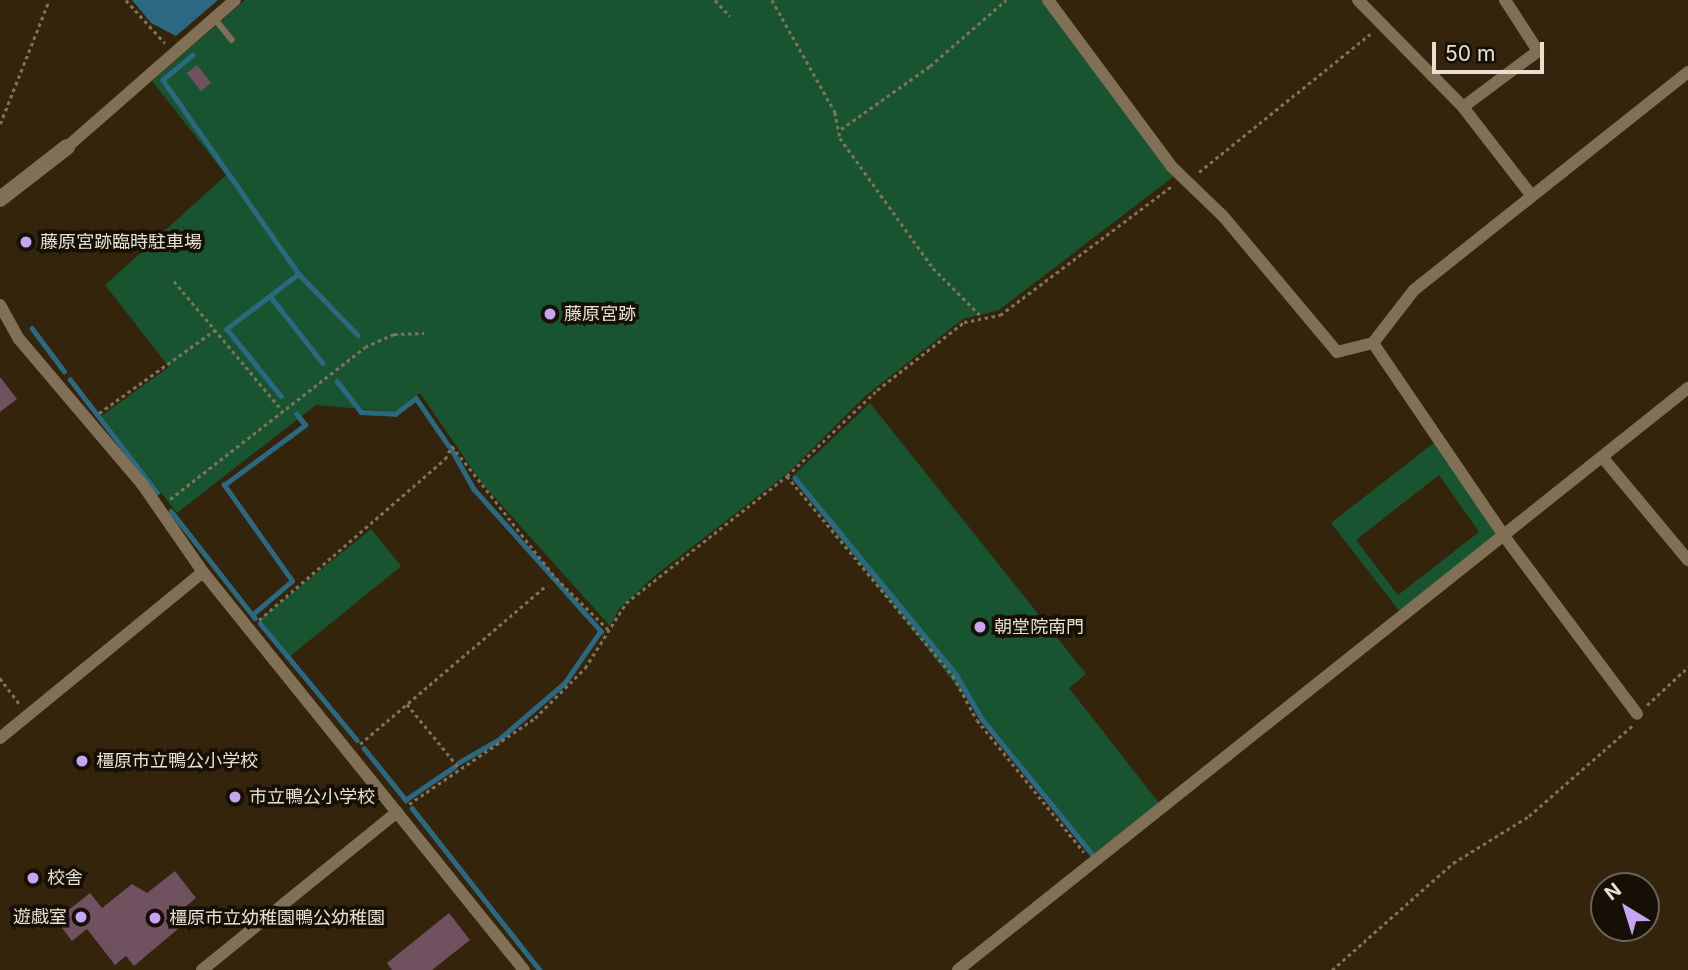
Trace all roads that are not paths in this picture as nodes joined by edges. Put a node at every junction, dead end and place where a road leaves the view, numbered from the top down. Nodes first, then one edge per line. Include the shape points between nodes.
1 (235, 0) edge
2 (1048, 0) edge
3 (1358, 0) edge
4 (1505, 0) edge
5 (214, 18) junction
6 (232, 40) dead end
7 (1688, 72) edge
8 (1463, 107) junction
9 (67, 147) joint
10 (1531, 195) junction
11 (0, 199) edge
12 (0, 305) edge
13 (1373, 343) junction
14 (1688, 388) edge
15 (1603, 458) junction
16 (1504, 536) junction
17 (1688, 559) edge
18 (203, 572) junction
19 (1637, 714) road end
20 (0, 738) edge
21 (397, 812) junction
22 (202, 970) edge
23 (524, 970) edge
24 (958, 970) edge

1 - 5 street
2 - 13 street via 1186,179 1337,352
3 - 8 street
4 - 8 street via 1538,51
5 - 6 lane
5 - 9 street
7 - 10 street
8 - 10 street
9 - 11 street
10 - 13 street via 1498,229 1413,290
12 - 18 street via 19,339 159,507
13 - 16 street
14 - 15 street
15 - 16 street
15 - 17 street
16 - 19 street
16 - 24 street
18 - 20 street
18 - 21 street
21 - 22 street
21 - 23 street

